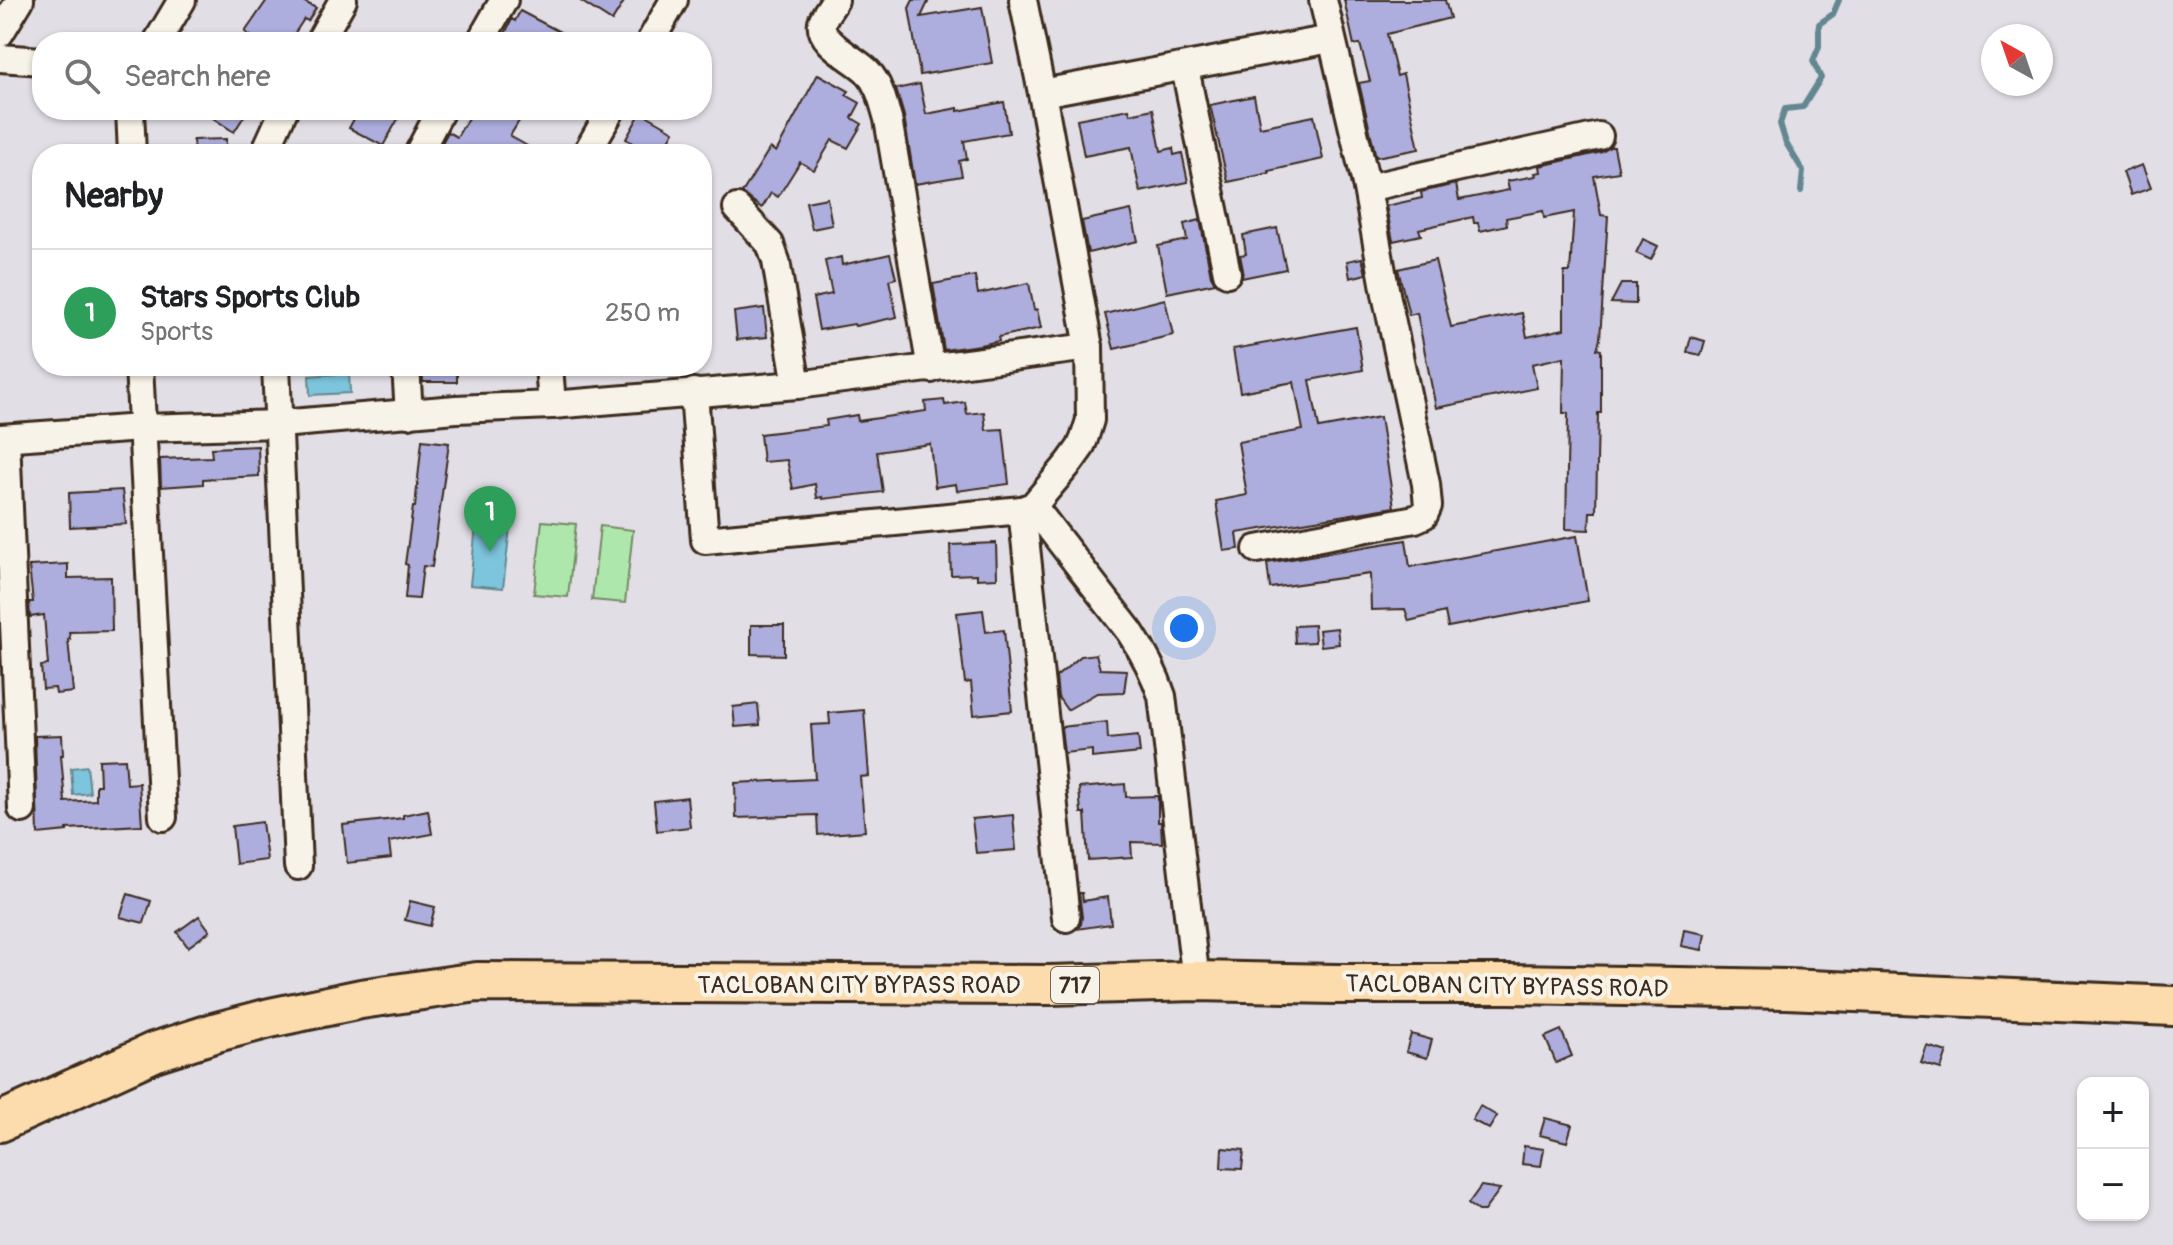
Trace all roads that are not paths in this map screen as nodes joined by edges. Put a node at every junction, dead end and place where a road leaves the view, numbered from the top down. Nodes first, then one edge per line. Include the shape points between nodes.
1 (20, 0) edge
2 (182, 0) edge
3 (343, 0) edge
4 (504, 0) edge
5 (674, 0) edge
6 (835, 0) edge
7 (1023, 0) edge
8 (1323, 0) edge
9 (163, 32) edge
10 (325, 32) edge
11 (486, 32) edge
12 (656, 32) edge
13 (0, 33) edge
14 (1331, 39) junction
15 (0, 58) edge
16 (32, 60) edge
17 (1185, 68) junction
18 (1042, 93) junction
19 (130, 120) edge
20 (279, 120) edge
21 (436, 120) edge
22 (605, 120) edge
23 (1599, 136) dead end
24 (132, 144) edge
25 (269, 144) edge
26 (423, 144) edge
27 (592, 144) edge
28 (1367, 188) junction
29 (737, 208) dead end
30 (1227, 273) dead end
31 (1089, 347) junction
32 (931, 369) junction
33 (139, 376) edge
34 (277, 376) edge
35 (407, 376) edge
36 (550, 376) edge
37 (797, 385) junction
38 (694, 392) junction
39 (552, 405) junction
40 (409, 414) junction
41 (280, 424) junction
42 (141, 428) junction
43 (3, 438) edge
44 (1028, 508) junction
45 (1257, 549) dead end
46 (22, 809) dead end
47 (163, 817) dead end
48 (298, 866) dead end
49 (1066, 918) dead end
50 (1196, 981) junction
51 (2173, 1006) edge
52 (0, 1122) edge

1 - 13 street
2 - 9 street
3 - 10 street
4 - 11 street
5 - 12 street
6 - 32 street via 822,22 824,32 880,88
7 - 18 street
8 - 14 street
14 - 17 street
14 - 28 street
15 - 16 street
17 - 18 street
17 - 30 street
18 - 31 street
19 - 24 street
20 - 25 street
21 - 26 street
22 - 27 street
23 - 28 street
28 - 45 street via 1428,506 1415,519
29 - 37 street via 773,252
31 - 32 street
31 - 44 street via 1090,420 1084,439
32 - 37 street
33 - 42 street
34 - 41 street
35 - 40 street
36 - 39 street
37 - 38 street
38 - 39 street
38 - 44 street via 705,540
39 - 40 street
40 - 41 street
41 - 42 street
41 - 48 street
42 - 43 street
42 - 47 street
43 - 46 street
44 - 49 street
44 - 50 street via 1130,632 1154,673 1162,696
50 - 51 highway, TACLOBAN CITY BYPASS ROAD / 717 via 1787,989
50 - 52 highway, TACLOBAN CITY BYPASS ROAD / 717 via 477,982 361,999 217,1032 154,1052

